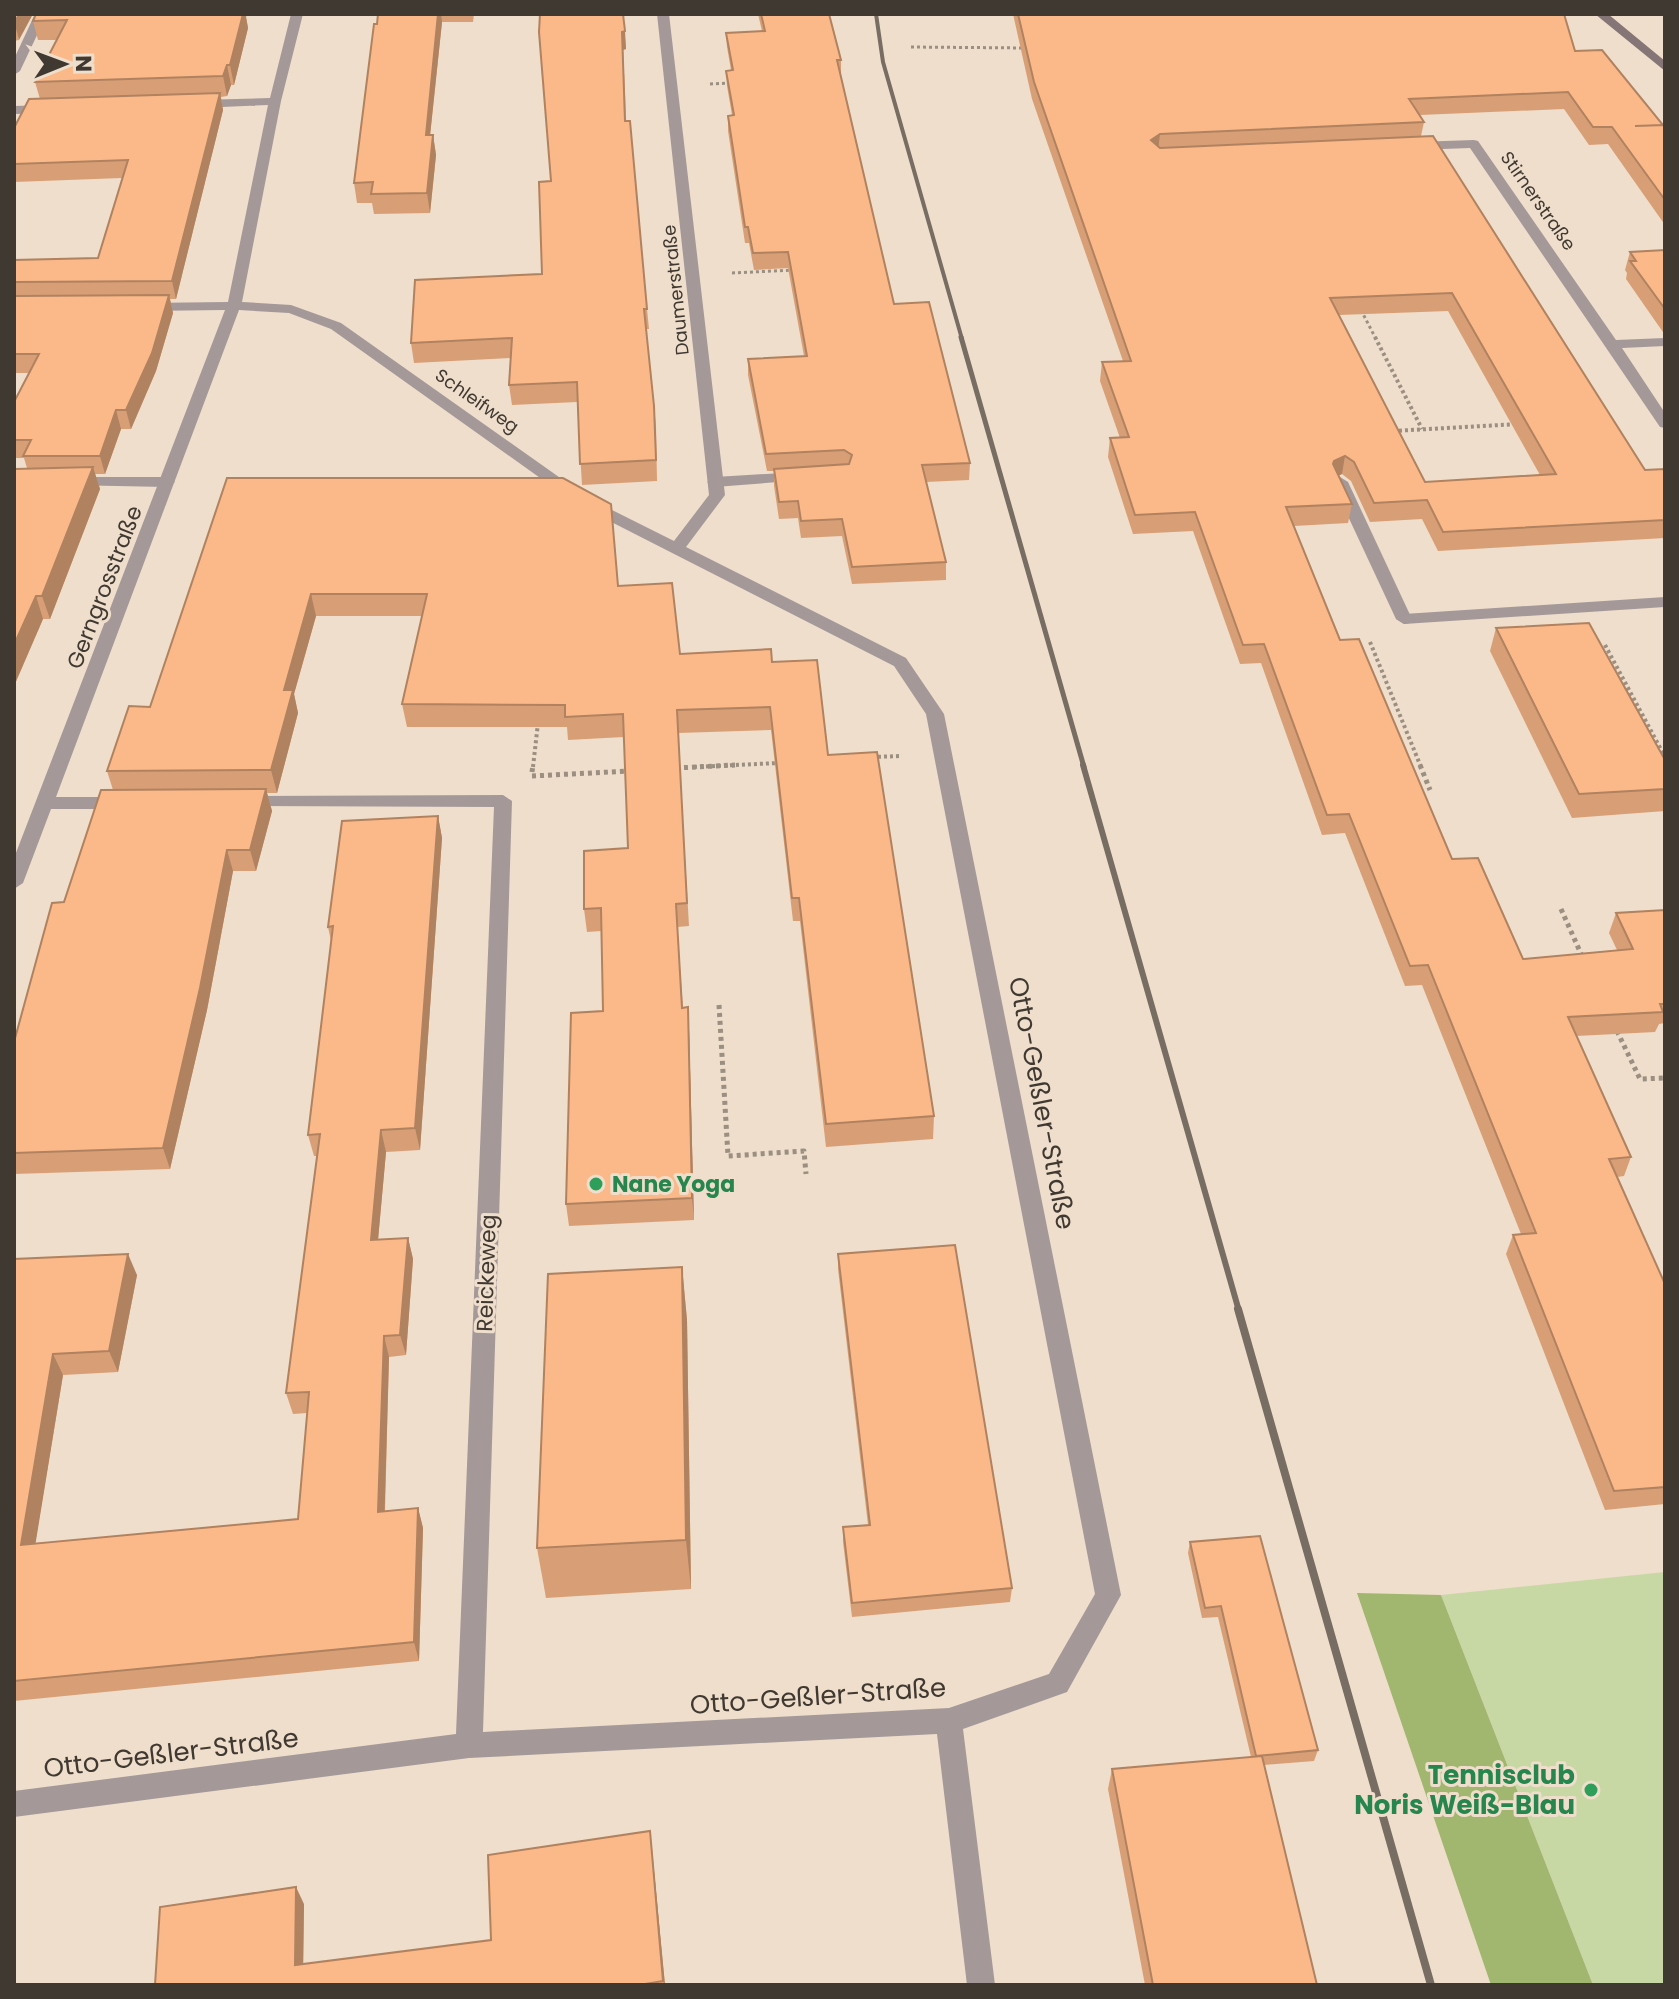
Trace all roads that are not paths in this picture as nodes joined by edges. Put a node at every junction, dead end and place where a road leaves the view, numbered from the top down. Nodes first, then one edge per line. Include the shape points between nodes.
1 (41, 14) edge
2 (297, 14) edge
3 (663, 14) edge
4 (1601, 14) edge
5 (1665, 67) edge
6 (14, 71) edge
7 (275, 101) junction
8 (183, 104) edge
9 (60, 109) edge
10 (14, 110) edge
11 (1400, 147) edge
12 (234, 306) junction
13 (124, 307) edge
14 (1665, 342) edge
15 (1612, 344) junction
16 (1665, 424) edge
17 (816, 477) edge
18 (167, 482) junction
19 (715, 482) junction
20 (1340, 482) edge
21 (60, 483) edge
22 (677, 548) junction
23 (1665, 602) edge
24 (935, 714) joint
25 (219, 802) edge
26 (46, 803) junction
27 (141, 803) edge
28 (14, 883) edge
29 (949, 1721) junction
30 (469, 1745) junction
31 (14, 1804) edge
32 (981, 1985) edge

1 - 6 street
2 - 7 street
3 - 19 street, Daumerstraße
4 - 5 main road
7 - 8 street
7 - 12 street
9 - 10 street
11 - 15 street, Stirnerstraße via 1474,144
12 - 13 street, Schleifweg
12 - 18 street, Gerngrosstraße
12 - 22 street, Schleifweg via 291,309 336,326 584,502
14 - 15 street
15 - 16 street, Stirnerstraße
17 - 19 street
18 - 21 street
18 - 26 street, Gerngrosstraße
19 - 22 street, Daumerstraße via 717,495
20 - 23 street via 1404,619
22 - 24 street, Schleifweg via 900,662
24 - 29 street, Otto-Geßler-Straße via 1108,1595 1058,1683
25 - 30 street, Reickeweg via 503,801
26 - 27 street
26 - 28 street, Gerngrosstraße
29 - 30 street, Otto-Geßler-Straße
29 - 32 street
30 - 31 street, Otto-Geßler-Straße

